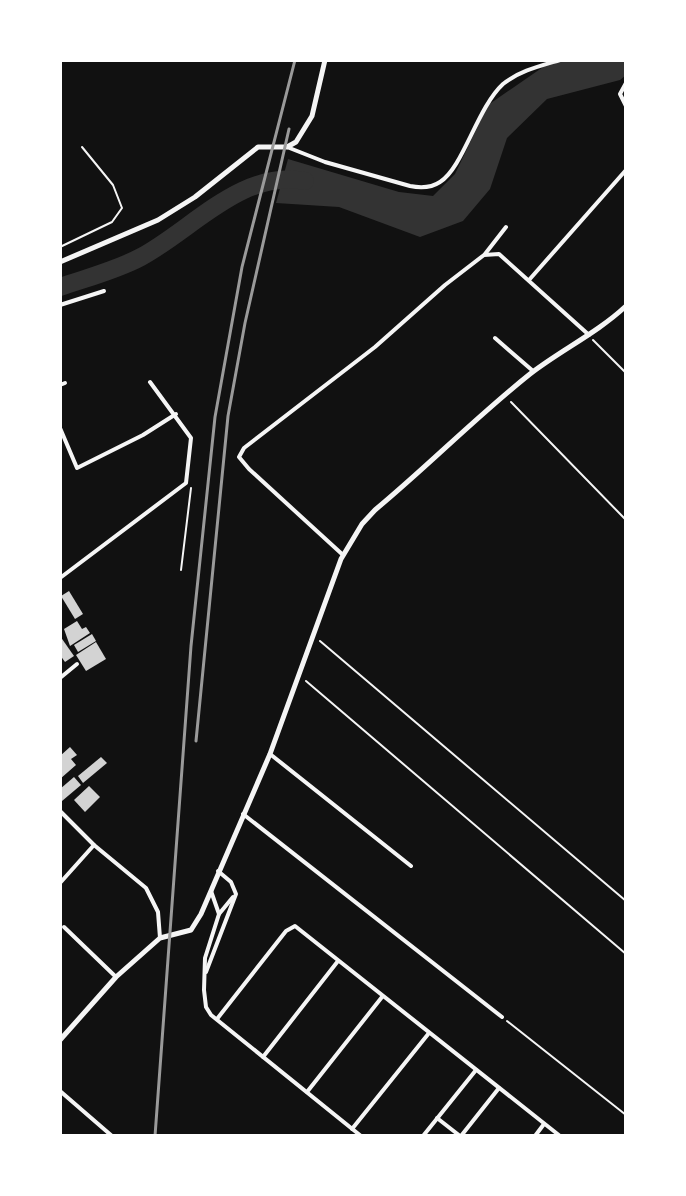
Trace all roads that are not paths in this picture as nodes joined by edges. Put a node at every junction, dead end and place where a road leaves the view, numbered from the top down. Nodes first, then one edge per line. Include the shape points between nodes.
1 (325, 60) edge
2 (560, 60) edge
3 (626, 83) edge
4 (626, 106) edge
5 (82, 147) dead end
6 (287, 147) junction
7 (626, 170) edge
8 (506, 227) dead end
9 (60, 247) edge
10 (484, 255) junction
11 (60, 262) edge
12 (529, 280) junction
13 (104, 291) dead end
14 (60, 305) edge
15 (626, 306) edge
16 (589, 336) junction
17 (495, 338) dead end
18 (533, 371) junction
19 (150, 382) dead end
20 (176, 414) junction
21 (60, 428) edge
22 (343, 555) junction
23 (60, 578) edge
24 (77, 664) dead end
25 (60, 678) edge
26 (270, 754) junction
27 (60, 811) edge
28 (243, 814) junction
29 (94, 845) junction
30 (411, 866) dead end
31 (218, 871) junction
32 (60, 883) edge
33 (211, 890) junction
34 (236, 894) junction
35 (219, 914) junction
36 (64, 927) dead end
37 (160, 938) junction
38 (338, 961) junction
39 (205, 975) junction
40 (116, 977) junction
41 (383, 996) junction
42 (502, 1017) road end
43 (217, 1019) junction
44 (429, 1033) junction
45 (60, 1040) edge
46 (263, 1057) junction
47 (476, 1070) junction
48 (499, 1088) junction
49 (60, 1091) edge
50 (307, 1092) junction
51 (437, 1118) junction
52 (544, 1124) junction
53 (352, 1129) junction
54 (112, 1136) edge
55 (361, 1136) edge
56 (423, 1136) edge
57 (460, 1136) edge
58 (535, 1136) edge
59 (560, 1136) edge

1 - 6 street via 312,116 302,136
2 - 6 street via 503,84 449,173 436,185 410,186
3 - 4 street via 620,94
5 - 9 lane via 113,185 122,208 112,222
6 - 11 street via 258,147 158,220
7 - 12 street
8 - 10 street
10 - 12 street via 499,254
10 - 22 street via 239,457
12 - 16 street
13 - 14 street
15 - 16 street
16 - 18 street
17 - 18 street
18 - 22 street via 375,510
19 - 20 street
20 - 21 street via 77,468
20 - 23 street via 191,438 186,483
22 - 26 street
24 - 25 street
26 - 28 street
26 - 30 street
27 - 29 street
28 - 31 street
28 - 42 street
29 - 32 street
29 - 37 street via 146,888 158,912
31 - 33 street
31 - 34 street
33 - 35 street
33 - 37 street via 191,930
34 - 35 street
34 - 39 street
35 - 39 street
36 - 40 street
37 - 40 street
38 - 41 street
38 - 43 street via 291,927
38 - 46 street
39 - 43 street via 206,1007
40 - 45 street
41 - 44 street
41 - 50 street
43 - 46 street
44 - 47 street
44 - 53 street
46 - 50 street
47 - 48 street
47 - 51 street
48 - 52 street
48 - 57 street
49 - 54 street
50 - 53 street
51 - 56 street
51 - 57 street
52 - 58 street
52 - 59 street
53 - 55 street

